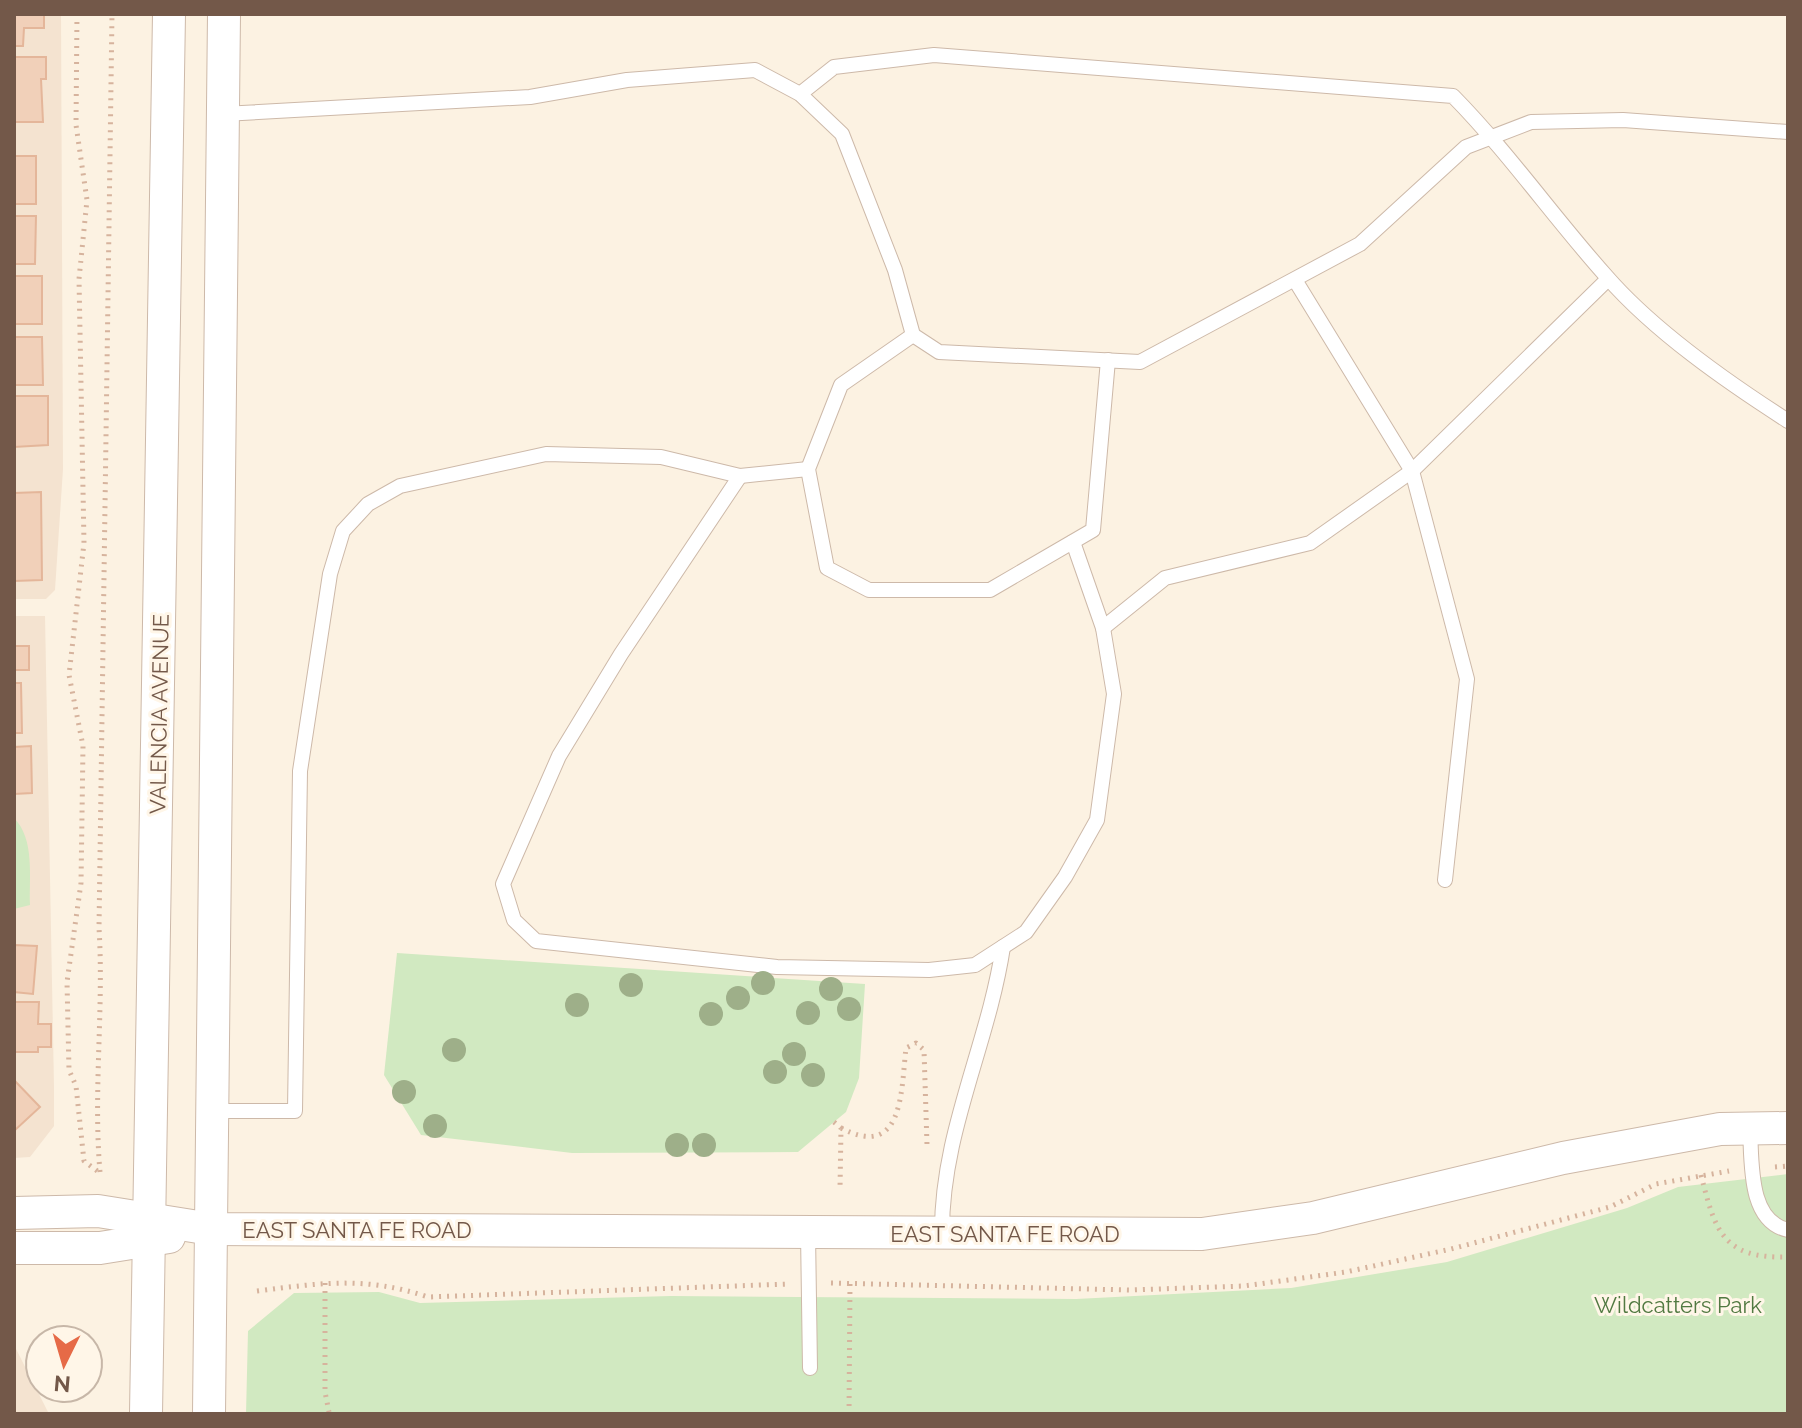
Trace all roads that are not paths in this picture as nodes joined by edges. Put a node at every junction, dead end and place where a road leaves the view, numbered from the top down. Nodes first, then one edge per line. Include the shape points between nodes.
1 (169, 14) edge
2 (224, 14) edge
3 (800, 94) junction
4 (223, 114) junction
5 (1788, 132) edge
6 (1493, 136) junction
7 (1608, 279) junction
8 (1295, 280) junction
9 (913, 335) junction
10 (1108, 360) junction
11 (1788, 421) edge
12 (808, 469) junction
13 (1412, 471) junction
14 (740, 476) junction
15 (1073, 542) junction
16 (1103, 628) junction
17 (1445, 880) dead end
18 (1003, 947) junction
19 (211, 1111) junction
20 (1788, 1128) edge
21 (1750, 1129) junction
22 (14, 1213) edge
23 (211, 1229) junction
24 (150, 1230) junction
25 (1788, 1230) edge
26 (808, 1233) junction
27 (942, 1234) junction
28 (14, 1248) edge
29 (810, 1368) dead end
30 (146, 1414) edge
31 (209, 1414) edge

1 - 24 street, VALENCIA AVENUE
2 - 4 street
3 - 4 lane via 755,70 627,80 530,97
3 - 6 lane via 834,67 934,55 1453,96
3 - 9 lane via 842,134 895,270
4 - 19 street
5 - 6 lane via 1608,120 1531,122
6 - 7 lane
6 - 8 lane via 1466,147 1360,244
7 - 11 lane via 1718,377
7 - 13 lane
8 - 10 lane via 1140,362
8 - 13 lane
9 - 10 lane via 939,352
9 - 12 lane via 841,385
10 - 15 lane via 1093,530
12 - 14 lane
12 - 15 lane via 827,568 869,590 990,590
13 - 16 lane via 1310,543 1165,578
13 - 17 lane via 1467,679
14 - 18 lane via 559,756 503,884 514,920 536,941 777,967 929,970 975,965
14 - 19 lane via 661,457 546,454 400,486 368,504 343,531 330,574 300,771 295,1111
15 - 16 lane
16 - 18 lane via 1114,694 1097,820 1026,932
18 - 27 lane via 997,990 949,1152
19 - 23 street
20 - 21 street, EAST SANTA FE ROAD
21 - 25 lane via 1762,1214 1775,1227
21 - 27 street, EAST SANTA FE ROAD via 1720,1129 1563,1158 1313,1218 1202,1234
22 - 24 street via 98,1211
23 - 24 street, EAST SANTA FE ROAD
23 - 26 street, EAST SANTA FE ROAD
23 - 31 street
24 - 28 street, EAST SANTA FE ROAD via 100,1248
24 - 30 street, VALENCIA AVENUE
26 - 27 street, EAST SANTA FE ROAD
26 - 29 lane

